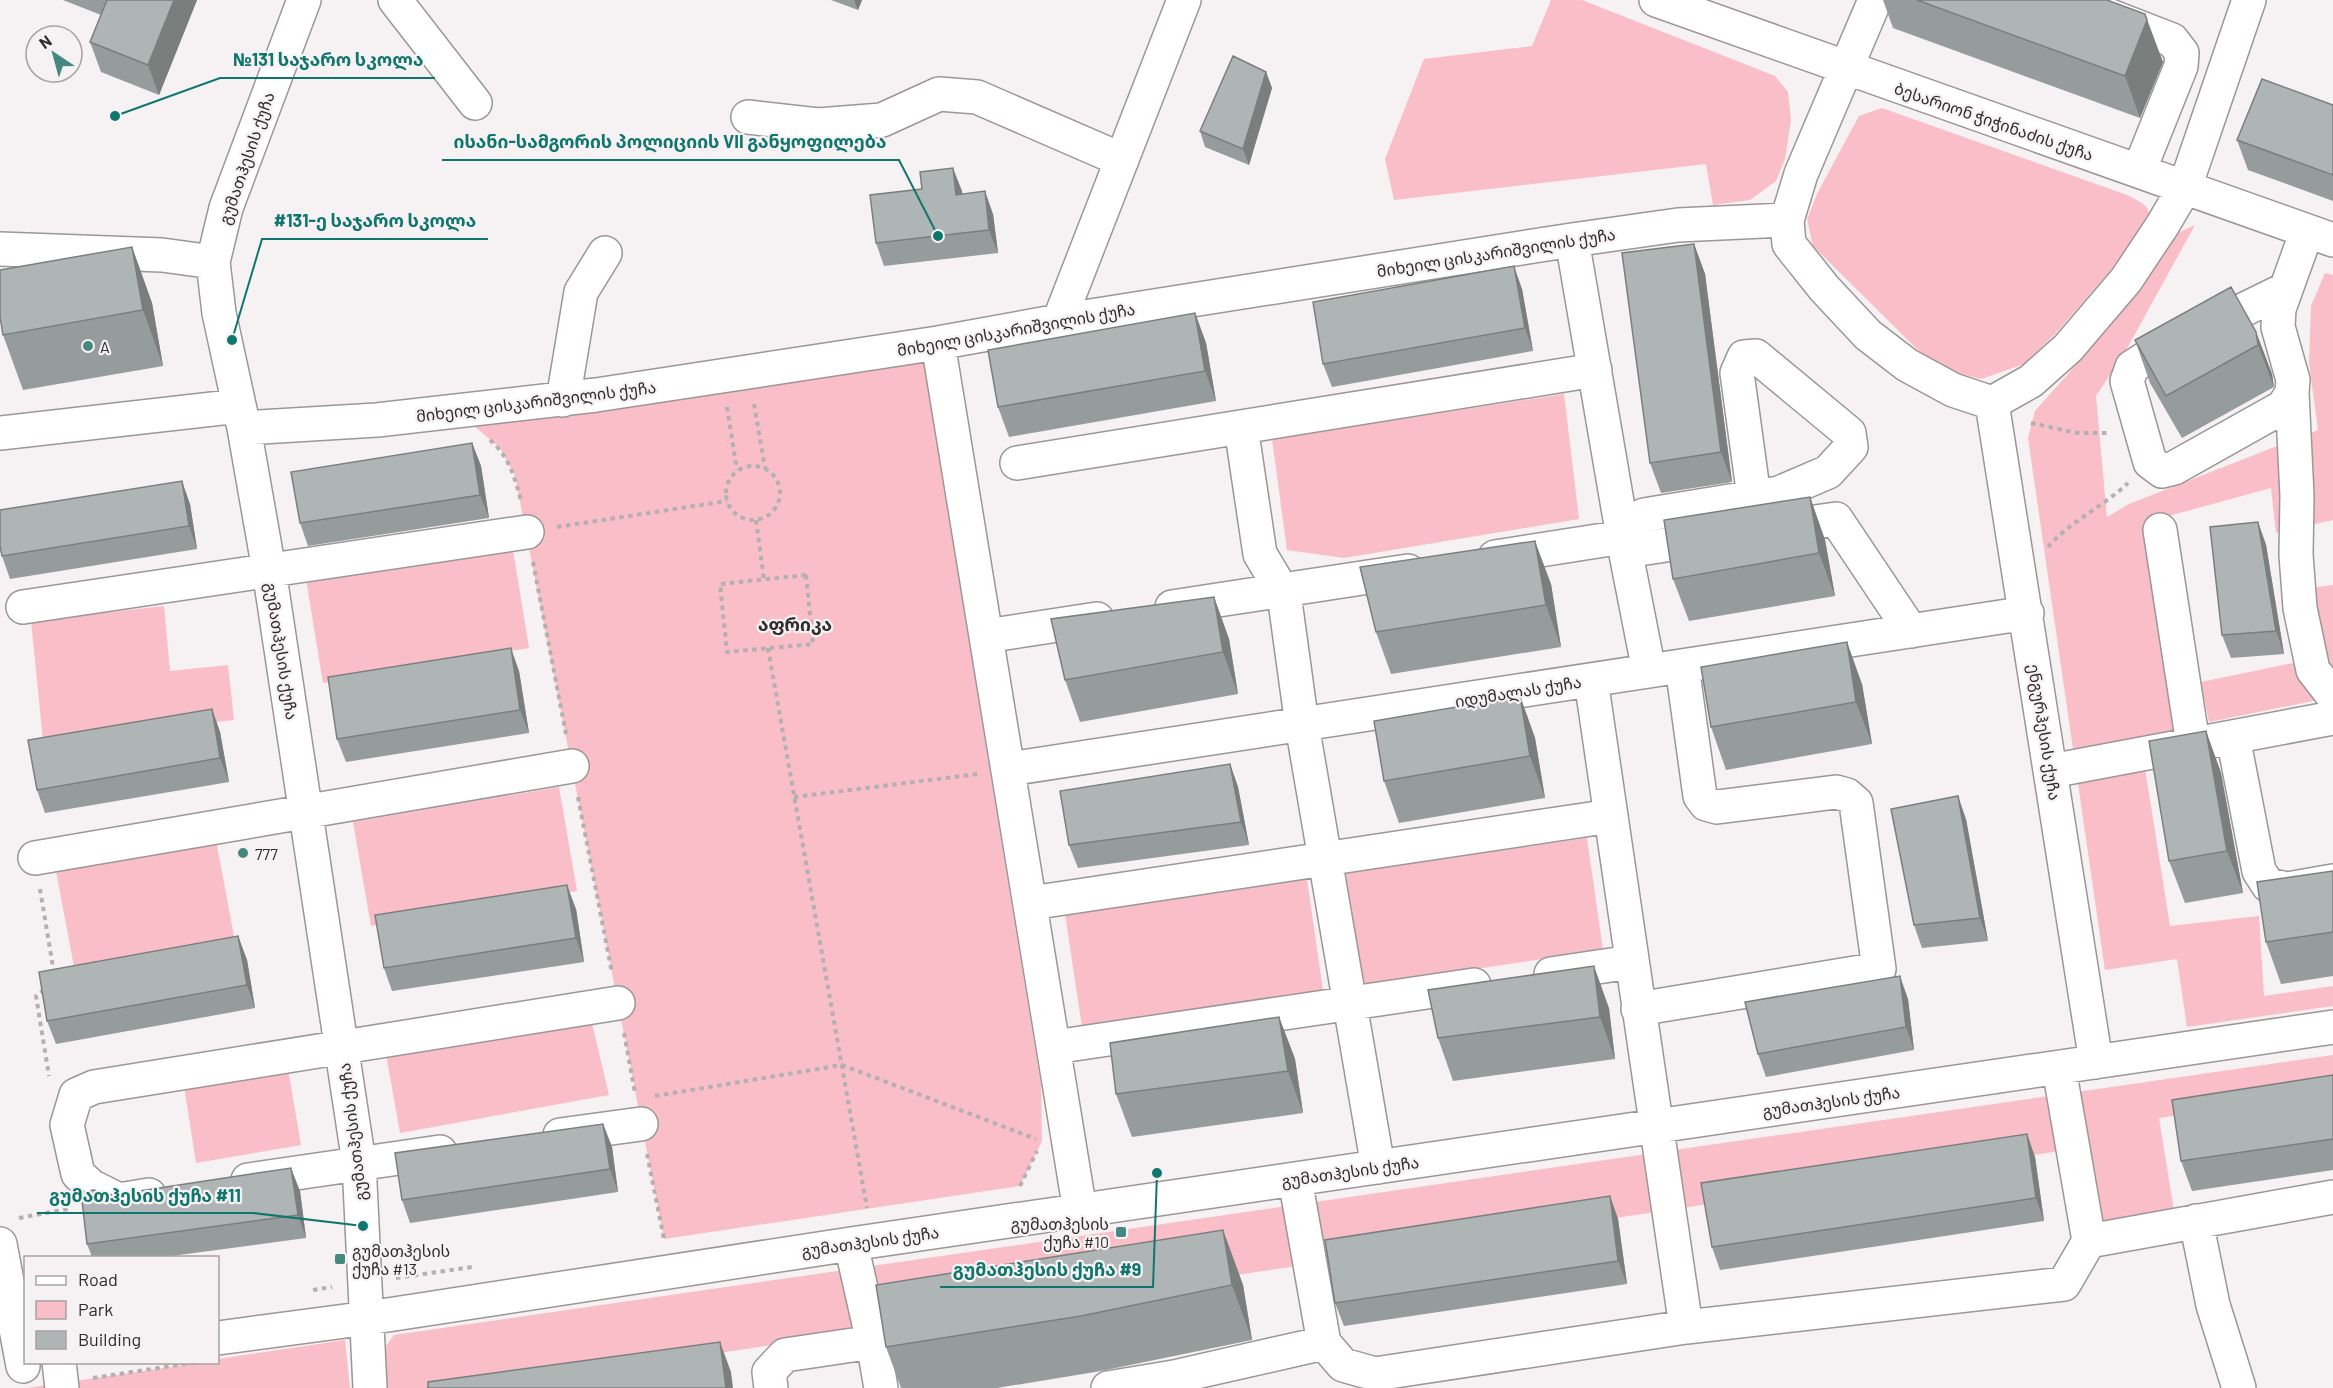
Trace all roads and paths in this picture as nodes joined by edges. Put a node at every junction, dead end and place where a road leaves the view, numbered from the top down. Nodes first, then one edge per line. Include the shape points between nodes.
1 (304, 0) edge
2 (395, 0) edge
3 (1184, 0) edge
4 (1656, 0) edge
5 (1875, 0) edge
6 (2069, 0) edge
7 (2249, 0) edge
8 (1847, 69) junction
9 (475, 103) dead end
10 (748, 117) dead end
11 (1122, 160) junction
12 (2139, 171) junction
13 (2185, 187) junction
14 (1787, 220) junction
15 (2320, 235) edge
16 (1572, 240) junction
17 (0, 249) edge
18 (605, 253) dead end
19 (213, 262) junction
20 (2286, 289) junction
21 (1059, 321) junction
22 (938, 343) junction
23 (1595, 370) junction
24 (735, 375) junction
25 (2292, 393) junction
26 (563, 399) junction
27 (1992, 403) junction
28 (458, 412) junction
29 (241, 417) junction
30 (2033, 417) dead end
31 (2031, 423) junction
32 (1240, 427) junction
33 (2029, 431) dead end
34 (2141, 431) junction
35 (0, 433) edge
36 (1017, 462) dead end
37 (2150, 462) junction
38 (765, 468) junction
39 (737, 471) junction
40 (1754, 498) dead end
41 (727, 501) junction
42 (756, 520) junction
43 (2160, 530) dead end
44 (527, 532) junction
45 (1622, 533) junction
46 (2042, 541) dead end
47 (1470, 561) edge
48 (1434, 567) edge
49 (269, 570) junction
50 (764, 580) junction
51 (1281, 590) junction
52 (23, 608) dead end
53 (2027, 613) junction
54 (1911, 631) junction
55 (986, 636) junction
56 (768, 648) junction
57 (1682, 666) junction
58 (1649, 671) junction
59 (1591, 680) junction
60 (2333, 696) edge
61 (2333, 718) edge
62 (1302, 725) junction
63 (2233, 737) junction
64 (2193, 744) junction
65 (572, 766) junction
66 (1009, 769) junction
67 (2050, 771) junction
68 (794, 797) junction
69 (306, 812) junction
70 (1611, 816) junction
71 (35, 858) joint
72 (1325, 859) junction
73 (2333, 881) edge
74 (1031, 903) junction
75 (1632, 962) junction
76 (56, 981) edge
77 (49, 986) edge
78 (618, 1003) junction
79 (1350, 1003) junction
80 (1638, 1009) junction
81 (2333, 1027) edge
82 (342, 1047) junction
83 (1054, 1047) junction
84 (2096, 1062) junction
85 (842, 1065) junction
86 (2059, 1068) junction
87 (76, 1095) junction
88 (639, 1112) junction
89 (1655, 1126) junction
90 (535, 1138) edge
91 (465, 1148) edge
92 (359, 1163) junction
93 (1378, 1167) junction
94 (1295, 1179) junction
95 (213, 1185) edge
96 (1020, 1186) dead end
97 (178, 1191) edge
98 (2333, 1197) edge
99 (119, 1200) junction
100 (867, 1208) dead end
101 (1080, 1211) junction
102 (2196, 1221) junction
103 (5, 1232) edge
104 (664, 1239) dead end
105 (2089, 1241) junction
106 (851, 1244) junction
107 (24, 1306) edge
108 (368, 1318) junction
109 (1686, 1327) junction
110 (219, 1338) edge
111 (873, 1342) junction
112 (166, 1364) edge
113 (1338, 1365) edge
114 (41, 1372) edge
115 (1213, 1378) edge
116 (370, 1388) edge
117 (771, 1388) edge
118 (881, 1388) edge
119 (1108, 1388) edge
120 (2239, 1388) edge

1 - 19 street, გუმათჰესის ქუჩა via 225,208
2 - 9 street
3 - 11 street
4 - 8 street, ბესარიონ ჭიჭინაძის ქუჩა
5 - 8 street
6 - 12 street via 2172,40 2182,53 2181,66
7 - 13 street
8 - 12 street, ბესარიონ ჭიჭინაძის ქუჩა
8 - 14 street via 1801,174
10 - 11 street via 818,125 882,120 939,94 977,97
11 - 21 street
12 - 13 street, ბესარიონ ჭიჭინაძის ქუჩა
13 - 15 street, ბესარიონ ჭიჭინაძის ქუჩა
13 - 27 street via 2126,280 2082,333 2031,381
14 - 16 street, მიხეილ ცისკარიშვილის ქუჩა via 1678,225
14 - 27 street via 1789,244 1868,335 1907,365 1953,390
15 - 20 street
16 - 21 street, მიხეილ ცისკარიშვილის ქუჩა
16 - 23 street
17 - 19 street via 162,255
18 - 26 street via 581,292
19 - 29 street, გუმათჰესის ქუჩა via 219,313
20 - 25 street via 2278,309 2278,327
20 - 34 street via 2132,367 2127,381
21 - 22 street, მიხეილ ცისკარიშვილის ქუჩა
22 - 24 street, მიხეილ ცისკარიშვილის ქუჩა
22 - 55 street
23 - 32 street
23 - 45 street
24 - 26 street, მიხეილ ცისკარიშვილის ქუჩა
24 - 38 path
24 - 39 path
25 - 37 street via 2283,407 2174,468 2162,471
25 - 60 street via 2300,608 2313,670
26 - 28 street, მიხეილ ცისკარიშვილის ქუჩა
27 - 53 street, ენგურჰესის ქუჩა
28 - 29 street, მიხეილ ცისკარიშვილის ქუჩა
28 - 44 path via 500,448 515,476
29 - 35 street, მიხეილ ცისკარიშვილის ქუჩა
29 - 49 street, გუმათჰესის ქუჩა
30 - 31 path
31 - 33 path
31 - 34 path via 2077,433
32 - 36 street
32 - 51 street via 1260,554
34 - 37 street
37 - 46 path via 2114,497 2057,537 2043,552
38 - 39 path via 748,465
38 - 42 path via 777,480 780,497 772,512
39 - 41 path via 728,482
40 - 45 street via 1644,515
41 - 42 path via 738,515
41 - 44 path
42 - 50 path
43 - 64 street
44 - 49 street
44 - 65 path
45 - 47 street
45 - 54 street via 1646,548 1836,519
45 - 58 street
48 - 51 street
49 - 52 street
49 - 69 street, გუმათჰესის ქუჩა
50 - 56 path via 720,584 727,652
50 - 56 path via 806,575 813,644
51 - 55 street
51 - 62 street
53 - 54 street, იდუმალას ქუჩა
53 - 67 street, ენგურჰესის ქუჩა
54 - 57 street, იდუმალას ქუჩა
55 - 66 street
56 - 68 path
57 - 58 street, იდუმალას ქუჩა
57 - 80 street via 1700,796 1706,804 1716,807 1836,792 1856,803 1880,969
58 - 59 street, იდუმალას ქუჩა
59 - 62 street, იდუმალას ქუჩა
59 - 70 street
61 - 63 street
62 - 66 street, იდუმალას ქუჩა
62 - 72 street
63 - 64 street
63 - 73 street via 2259,870 2268,885 2287,889
64 - 67 street
65 - 69 street
65 - 78 path
66 - 68 path
66 - 74 street
67 - 84 street, ენგურჰესის ქუჩა
68 - 85 path
69 - 71 street
69 - 82 street, გუმათჰესის ქუჩა
70 - 72 street
70 - 75 street
71 - 76 path
72 - 74 street
72 - 79 street
74 - 83 street
75 - 79 street
75 - 80 street
77 - 87 path via 36,996 50,1078
78 - 82 street
78 - 88 path
79 - 83 street
79 - 93 street
80 - 89 street
81 - 84 street, გუმათჰესის ქუჩა
82 - 87 street via 94,1087
82 - 92 street, გუმათჰესის ქუჩა
83 - 101 street
84 - 86 street, გუმათჰესის ქუჩა
85 - 88 path
85 - 96 path via 1042,1141
85 - 100 path
86 - 89 street, გუმათჰესის ქუჩა
86 - 105 street
87 - 99 street via 67,1125 78,1174 91,1186
88 - 90 street
88 - 104 path
89 - 93 street, გუმათჰესის ქუჩა
89 - 109 street
91 - 92 street
92 - 95 street
92 - 108 street, გუმათჰესის ქუჩა
93 - 94 street, გუმათჰესის ქუჩა
94 - 101 street, გუმათჰესის ქუჩა
94 - 113 street
97 - 99 street
98 - 102 street
99 - 103 path
101 - 106 street, გუმათჰესის ქუჩა
102 - 105 street
102 - 120 street via 2213,1305
103 - 107 street
105 - 109 street via 2064,1284
106 - 108 street, გუმათჰესის ქუჩა
106 - 111 street
108 - 110 street, გუმათჰესის ქუჩა
108 - 116 street, გუმათჰესის ქუჩა
109 - 113 street via 1375,1374
111 - 117 street via 785,1355 769,1371
111 - 118 street
112 - 114 path
113 - 115 street
115 - 119 street

